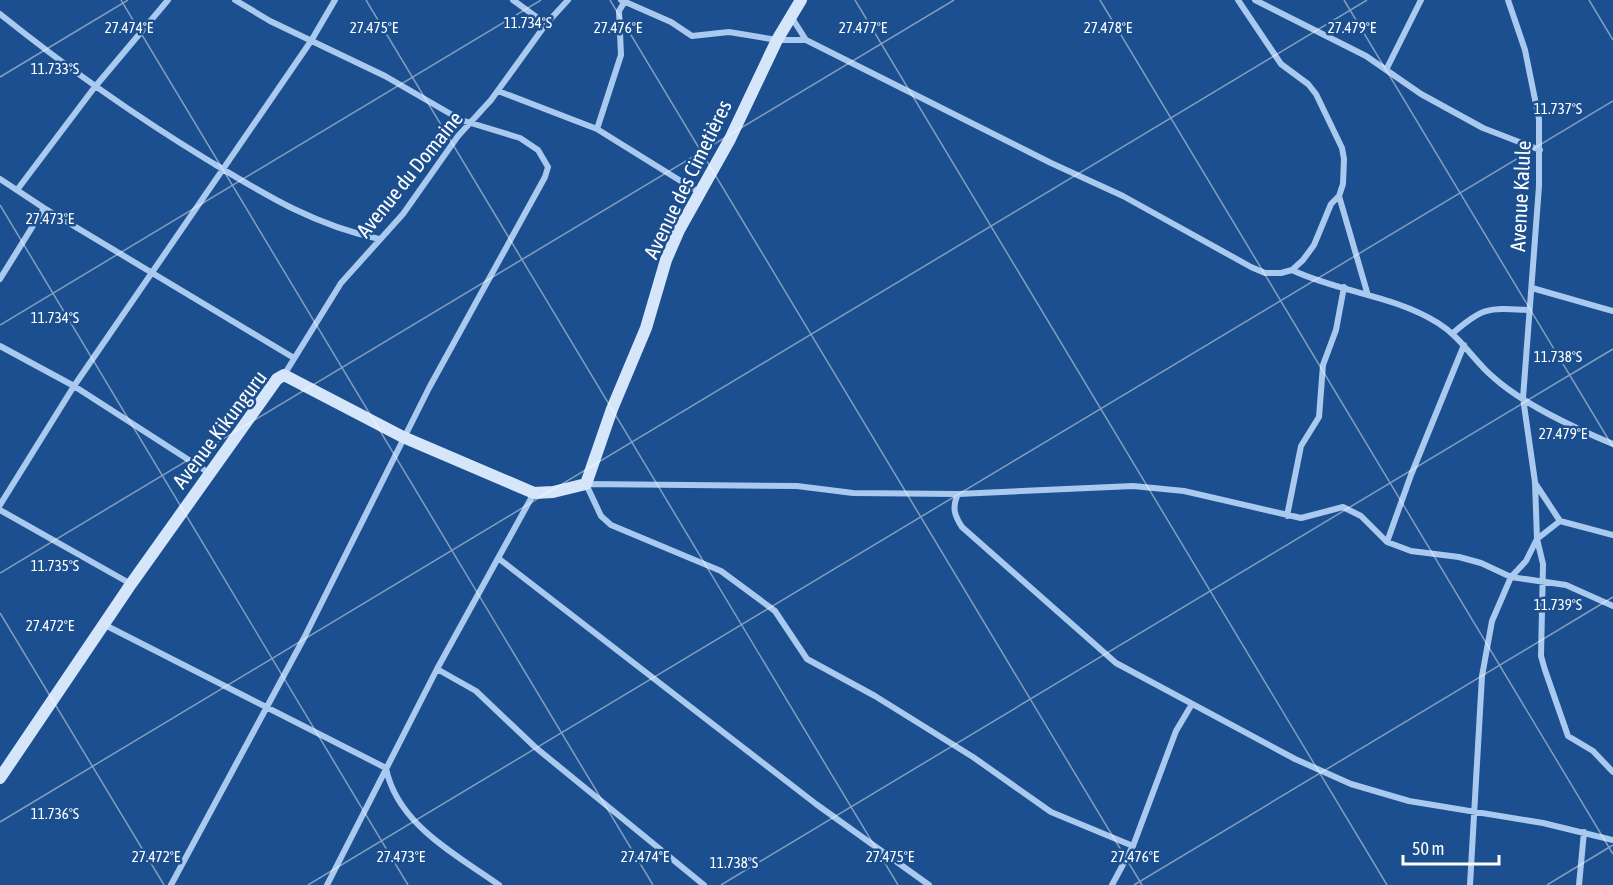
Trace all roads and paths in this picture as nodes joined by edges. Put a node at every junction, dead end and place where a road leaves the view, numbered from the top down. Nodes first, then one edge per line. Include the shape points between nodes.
1 (168, 0) edge
2 (235, 0) edge
3 (335, 0) edge
4 (513, 0) edge
5 (528, 0) edge
6 (568, 0) edge
7 (624, 0) edge
8 (801, 0) edge
9 (1238, 0) edge
10 (1255, 0) edge
11 (1421, 0) edge
12 (1508, 0) edge
13 (521, 4) junction
14 (0, 14) edge
15 (791, 17) junction
16 (546, 24) junction
17 (777, 40) junction
18 (806, 40) junction
19 (311, 41) junction
20 (1386, 70) junction
21 (94, 88) junction
22 (498, 91) junction
23 (472, 122) junction
24 (597, 129) junction
25 (1540, 150) junction
26 (221, 168) junction
27 (0, 179) edge
28 (17, 190) junction
29 (700, 194) junction
30 (1339, 196) junction
31 (44, 208) junction
32 (379, 239) junction
33 (1292, 270) junction
34 (153, 271) junction
35 (0, 279) edge
36 (1344, 287) junction
37 (1532, 288) junction
38 (1367, 292) junction
39 (1529, 310) junction
40 (1613, 311) edge
41 (1453, 333) junction
42 (1464, 345) junction
43 (0, 346) edge
44 (294, 358) junction
45 (284, 375) junction
46 (74, 386) junction
47 (1523, 398) junction
48 (403, 437) junction
49 (1613, 444) edge
50 (209, 473) junction
51 (1535, 482) junction
52 (586, 484) junction
53 (534, 493) junction
54 (958, 494) junction
55 (0, 505) edge
56 (0, 510) edge
57 (1287, 516) junction
58 (1560, 521) junction
59 (1613, 535) edge
60 (1536, 539) junction
61 (1388, 542) junction
62 (498, 558) junction
63 (1511, 577) junction
64 (1544, 580) junction
65 (131, 584) junction
66 (1613, 606) edge
67 (105, 625) junction
68 (437, 669) junction
69 (1192, 704) junction
70 (267, 707) junction
71 (386, 768) junction
72 (1613, 772) edge
73 (0, 778) edge
74 (1474, 813) junction
75 (1584, 832) junction
76 (1613, 840) edge
77 (1132, 846) junction
78 (171, 885) edge
79 (327, 885) edge
80 (499, 885) edge
81 (704, 885) edge
82 (929, 885) edge
83 (1112, 885) edge
84 (1470, 885) edge
85 (1579, 885) edge

1 - 21 street
2 - 19 street
3 - 19 street
4 - 13 street
5 - 13 street
6 - 16 street, Avenue du Domaine
7 - 17 street via 692,36 729,32
7 - 24 street via 619,11 621,55
8 - 15 street, Avenue des Cimetières
9 - 30 street via 1281,64 1316,94 1342,148 1344,171
10 - 20 street
11 - 20 street
12 - 25 street, Avenue Kalule via 1536,90
13 - 16 street
14 - 21 street
15 - 17 street, Avenue des Cimetières
15 - 18 street
16 - 22 street, Avenue du Domaine
17 - 18 street
17 - 29 street, Avenue des Cimetières
18 - 33 street via 1051,164 1123,196 1251,267 1265,273
19 - 23 street via 385,76 461,120
19 - 26 street
20 - 25 street via 1484,128
21 - 26 street
21 - 28 street
22 - 23 street, Avenue du Domaine
22 - 24 street
23 - 32 street, Avenue du Domaine
23 - 48 street via 520,138 538,150 548,167
24 - 29 street
25 - 37 street, Avenue Kalule
26 - 32 street via 314,221
26 - 34 street
27 - 28 street
28 - 31 street
29 - 52 street, Avenue des Cimetières via 666,260 646,328
30 - 33 street via 1323,219 1314,245
30 - 38 street
31 - 34 street
31 - 35 street
32 - 44 street, Avenue du Domaine via 341,283
33 - 36 street
34 - 44 street
34 - 46 street
36 - 38 street
36 - 57 street via 1336,330 1323,365 1322,408 1301,446
37 - 39 street, Avenue Kalule
37 - 40 street
38 - 41 street via 1435,321
39 - 41 street via 1490,308 1477,313
39 - 47 street, Avenue Kalule
41 - 42 street
42 - 47 street via 1495,379
42 - 61 street
43 - 46 street
44 - 45 street, Avenue du Domaine
45 - 48 street, Avenue Kikunguru
45 - 50 street, Avenue Kikunguru
46 - 50 street
46 - 55 street
47 - 49 street
47 - 51 street, Avenue Kalule
48 - 53 street, Avenue Kikunguru
48 - 70 street
50 - 65 street, Avenue Kikunguru
51 - 58 street
51 - 60 street, Avenue Kalule
52 - 53 street
52 - 54 street via 797,486 853,493
52 - 77 street via 601,516 611,525 721,571 775,610 807,658 973,757 1051,812
53 - 62 street
54 - 57 street via 1133,486 1184,491
54 - 69 street via 953,504 955,516 970,536 1116,663
56 - 65 street
57 - 61 street via 1301,518 1343,507 1361,516
58 - 59 street
58 - 60 street
60 - 63 street via 1526,561
60 - 64 street, Avenue Kalule
61 - 63 street via 1411,551 1481,563
62 - 68 street
62 - 82 street via 816,804
63 - 64 street
63 - 74 street via 1492,621 1482,676
64 - 66 street
64 - 72 street, Avenue Kalule via 1541,656 1568,735 1593,751
65 - 67 street, Avenue Kikunguru
67 - 70 street
67 - 73 street, Avenue Kikunguru
68 - 71 street
68 - 81 street via 476,691 535,747
69 - 74 street via 1295,759 1352,784 1409,801
69 - 77 street via 1162,763
70 - 71 street
70 - 78 street
71 - 79 street
71 - 80 street via 391,789 412,818
74 - 75 street
74 - 84 street
75 - 76 street
75 - 85 street
77 - 83 street

